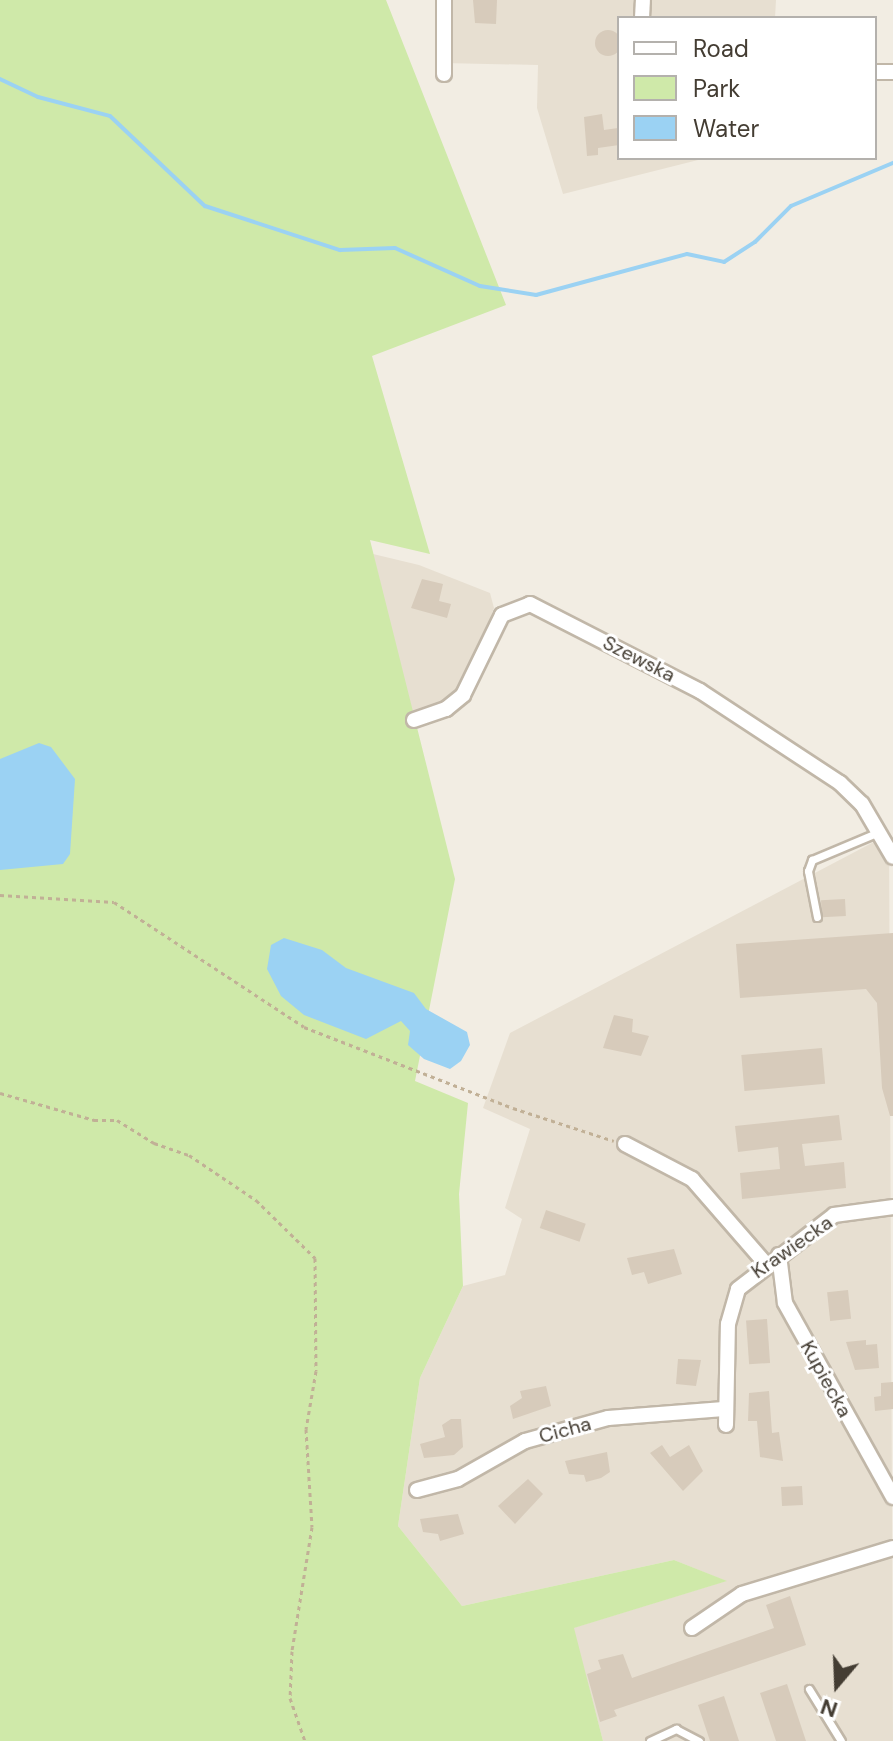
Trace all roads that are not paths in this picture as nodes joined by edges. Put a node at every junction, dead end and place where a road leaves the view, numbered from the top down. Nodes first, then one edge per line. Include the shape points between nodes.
1 (444, 0) edge
2 (444, 74) dead end
3 (414, 720) dead end
4 (879, 832) junction
5 (893, 857) edge
6 (817, 917) dead end
7 (625, 1144) road end
8 (893, 1207) edge
9 (779, 1255) junction
10 (766, 1264) junction
11 (724, 1409) junction
12 (726, 1425) dead end
13 (417, 1490) dead end
14 (893, 1497) edge
15 (893, 1548) edge
16 (692, 1628) dead end
17 (809, 1689) dead end
18 (650, 1741) edge
19 (699, 1741) edge
20 (841, 1741) edge

1 - 2 street
3 - 4 street, Szewska via 446,709 463,695 502,615 530,604 722,706 840,783 862,804
4 - 5 street, Szewska
4 - 6 lane via 812,860 808,871
7 - 10 street via 692,1179
8 - 9 street, Krawiecka via 834,1215
9 - 10 street, Krawiecka
9 - 14 street, Kupiecka via 785,1303
10 - 11 street, Krawiecka via 733,1297
11 - 12 street, Krawiecka
11 - 13 street, Cicha via 608,1418 525,1441 458,1479
15 - 16 street via 742,1594
17 - 20 lane
18 - 19 lane via 676,1729

